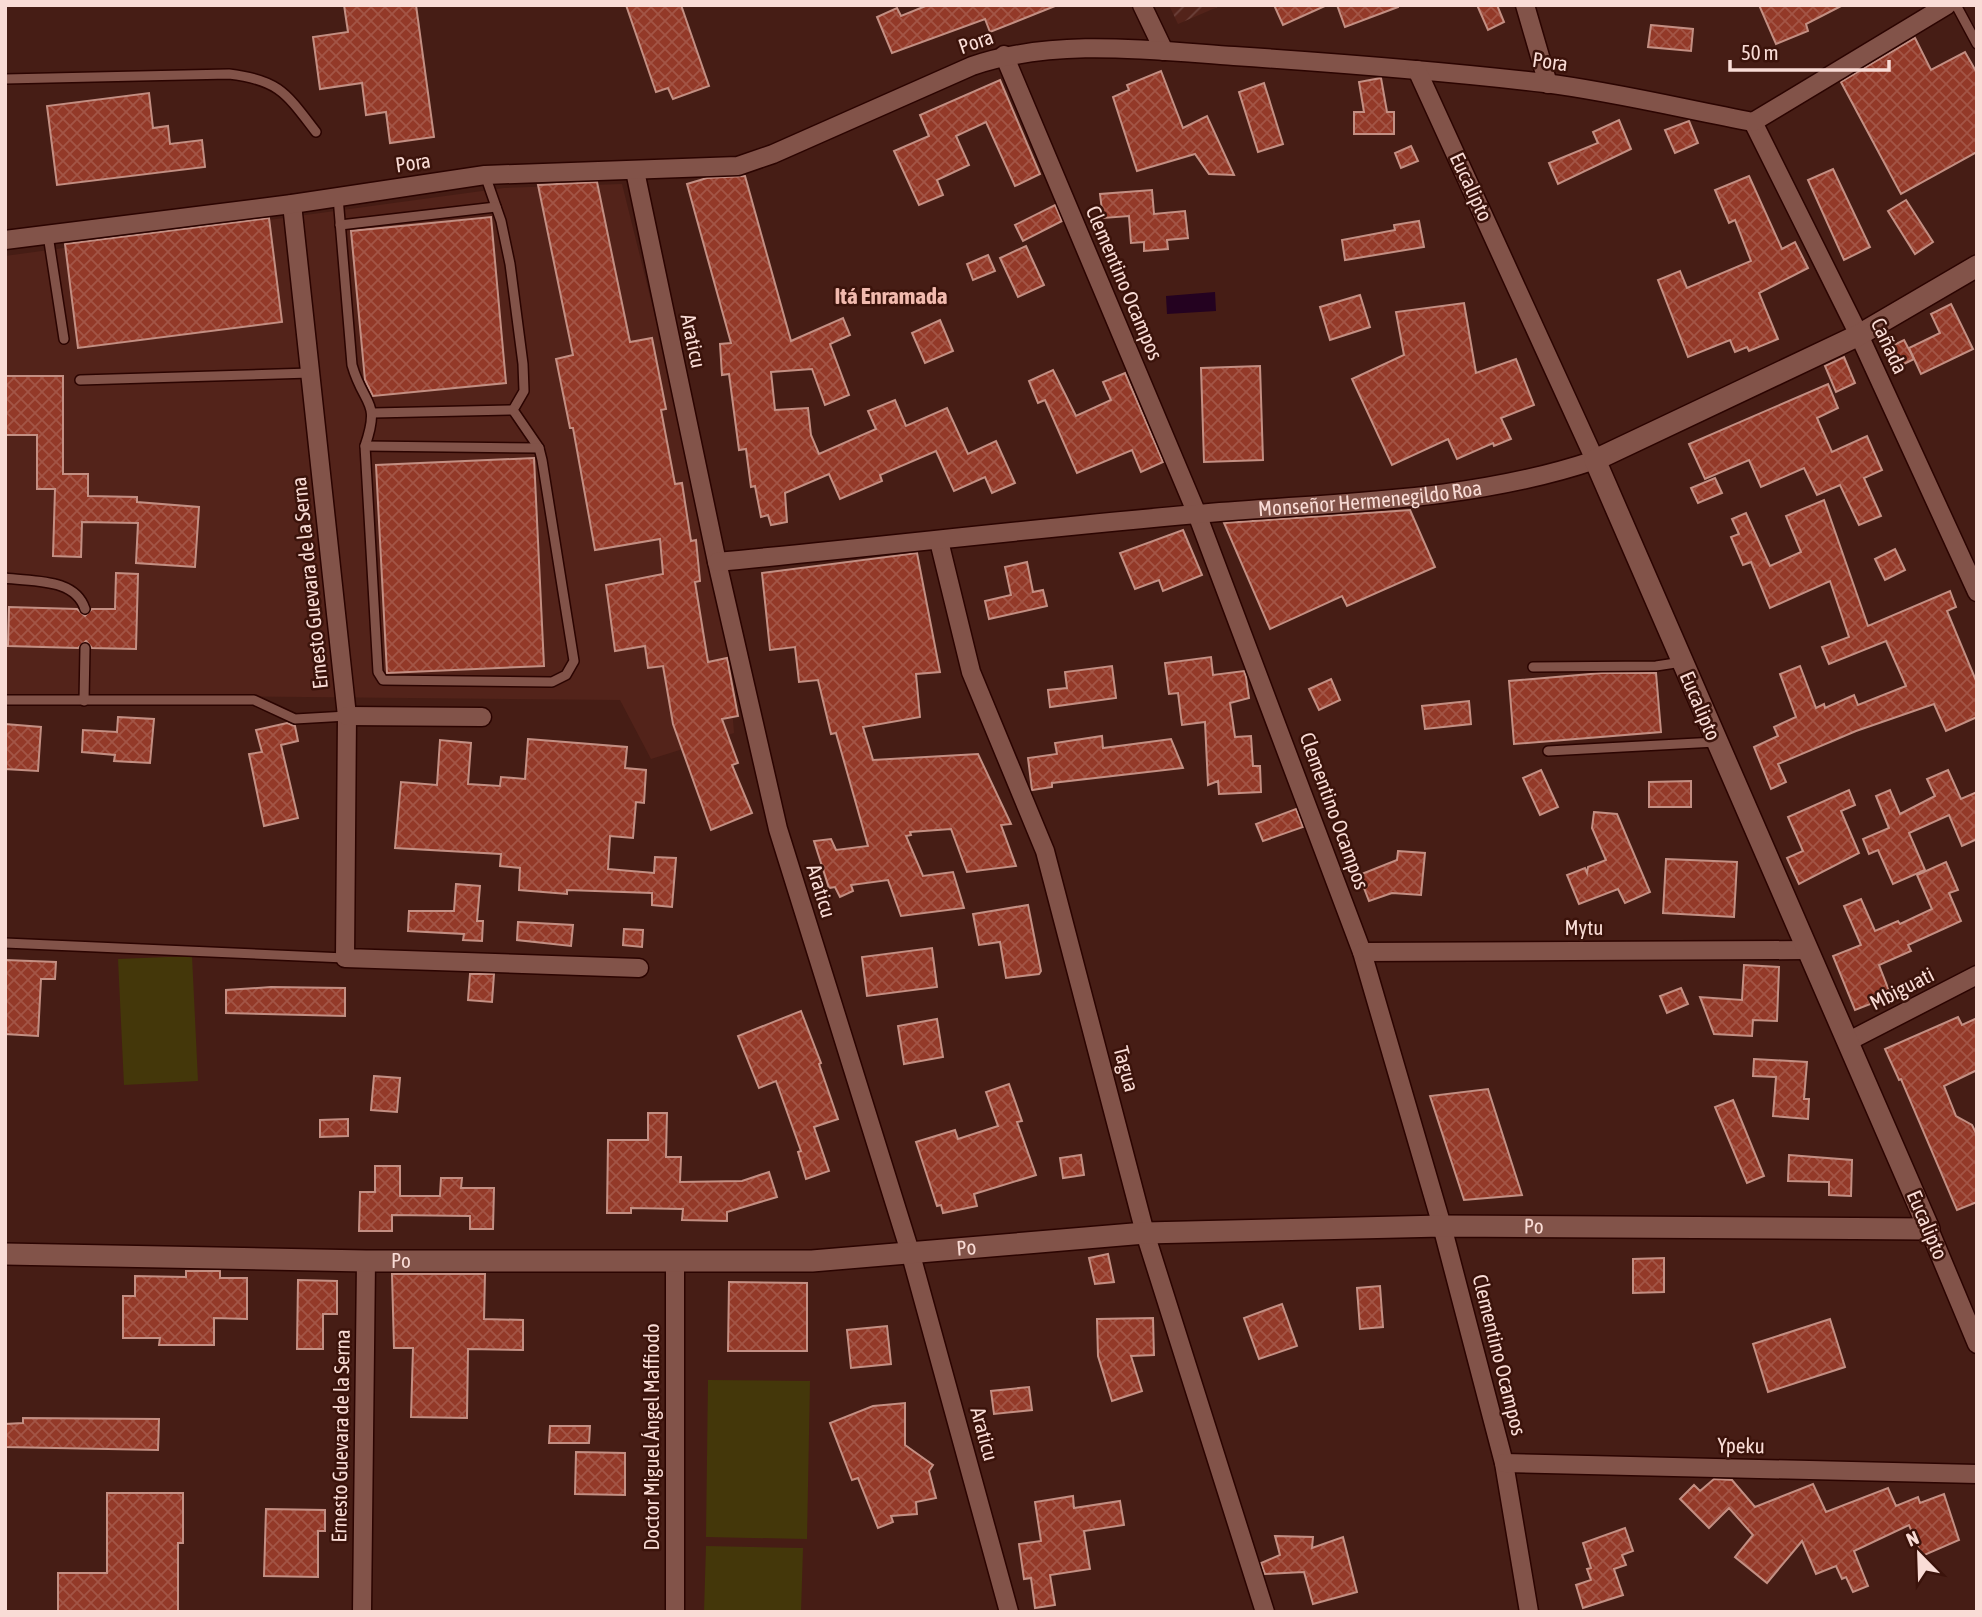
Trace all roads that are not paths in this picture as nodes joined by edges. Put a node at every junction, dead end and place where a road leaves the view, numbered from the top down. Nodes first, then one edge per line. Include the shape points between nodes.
1 (1142, 5) edge
2 (1525, 5) edge
3 (1947, 5) edge
4 (1956, 5) edge
5 (1977, 44) edge
6 (1164, 51) junction
7 (1004, 55) junction
8 (1417, 70) junction
9 (5, 79) edge
10 (1548, 84) junction
11 (1753, 122) junction
12 (316, 131) dead end
13 (635, 171) junction
14 (485, 175) junction
15 (338, 197) junction
16 (292, 204) junction
17 (496, 208) junction
18 (340, 225) junction
19 (48, 235) junction
20 (5, 240) edge
21 (1977, 266) edge
22 (1859, 335) junction
23 (64, 339) dead end
24 (310, 373) junction
25 (80, 380) dead end
26 (513, 410) junction
27 (373, 413) junction
28 (365, 446) junction
29 (539, 448) junction
30 (1595, 460) junction
31 (1197, 514) junction
32 (939, 541) junction
33 (717, 562) junction
34 (5, 578) edge
35 (1977, 592) edge
36 (85, 609) dead end
37 (86, 648) dead end
38 (1682, 662) junction
39 (1533, 667) dead end
40 (5, 700) edge
41 (84, 701) junction
42 (347, 716) junction
43 (482, 717) dead end
44 (1716, 742) junction
45 (1548, 751) dead end
46 (5, 943) edge
47 (1806, 950) junction
48 (1362, 952) junction
49 (345, 958) junction
50 (639, 968) dead end
51 (1977, 975) edge
52 (1847, 1042) junction
53 (1442, 1226) junction
54 (1929, 1228) junction
55 (1146, 1233) junction
56 (5, 1254) edge
57 (911, 1255) junction
58 (366, 1261) junction
59 (675, 1263) junction
60 (1977, 1344) edge
61 (1503, 1463) junction
62 (1977, 1474) edge
63 (362, 1612) edge
64 (676, 1612) edge
65 (1009, 1612) edge
66 (1265, 1612) edge
67 (1529, 1612) edge

1 - 6 street
2 - 10 street
3 - 11 street
4 - 5 lane
6 - 7 street, Pora
6 - 8 street, Pora
7 - 13 street, Pora via 737,166
7 - 31 street, Clementino Ocampos
8 - 10 street, Pora
8 - 30 street, Eucalipto
9 - 12 lane via 260,77 287,94
10 - 11 street, Pora
11 - 22 street, Cañada
13 - 14 street, Pora
13 - 33 street, Araticu
14 - 15 street, Pora
14 - 17 lane
15 - 16 street, Pora
15 - 18 lane
16 - 19 street, Pora
16 - 24 street, Ernesto Guevara de la Serna
17 - 18 lane
17 - 26 lane via 510,264 523,364 524,391
18 - 27 lane via 352,365
19 - 20 street, Pora
19 - 23 lane
21 - 22 street, Monseñor Hermenegildo Roa
22 - 30 street, Monseñor Hermenegildo Roa
22 - 35 street, Cañada
24 - 25 lane
24 - 42 street, Ernesto Guevara de la Serna
26 - 27 lane
26 - 29 lane
27 - 28 lane
28 - 29 lane
28 - 29 lane via 375,661 383,680 552,682 566,675 574,661
30 - 31 street, Monseñor Hermenegildo Roa via 1550,475 1401,498
30 - 38 street, Eucalipto
31 - 32 street, Monseñor Hermenegildo Roa
31 - 48 street, Clementino Ocampos
32 - 33 street, Monseñor Hermenegildo Roa
32 - 55 street, Tagua via 971,672 1045,851
33 - 57 street, Araticu via 778,829
34 - 36 lane via 71,587 81,596
37 - 41 lane
38 - 39 lane
38 - 44 street, Eucalipto
40 - 41 lane
41 - 42 lane via 254,700 295,719
42 - 43 street
42 - 49 street, Ernesto Guevara de la Serna
44 - 45 lane
44 - 47 street, Eucalipto
46 - 49 lane
47 - 48 street, Mytu
47 - 52 street, Eucalipto
48 - 53 street, Clementino Ocampos
49 - 50 street
51 - 52 street, Mbiguati
52 - 54 street, Eucalipto
53 - 54 street, Po
53 - 55 street, Po
53 - 61 street, Clementino Ocampos
54 - 60 street, Eucalipto
55 - 57 street, Po
55 - 66 street, Tagua
56 - 58 street, Po
57 - 59 street, Po
57 - 65 street, Araticu
58 - 59 street, Po
58 - 63 street, Ernesto Guevara de la Serna
59 - 64 street, Doctor Miguel Ángel Maffiodo
61 - 62 street, Ypeku
61 - 67 street, Clementino Ocampos

